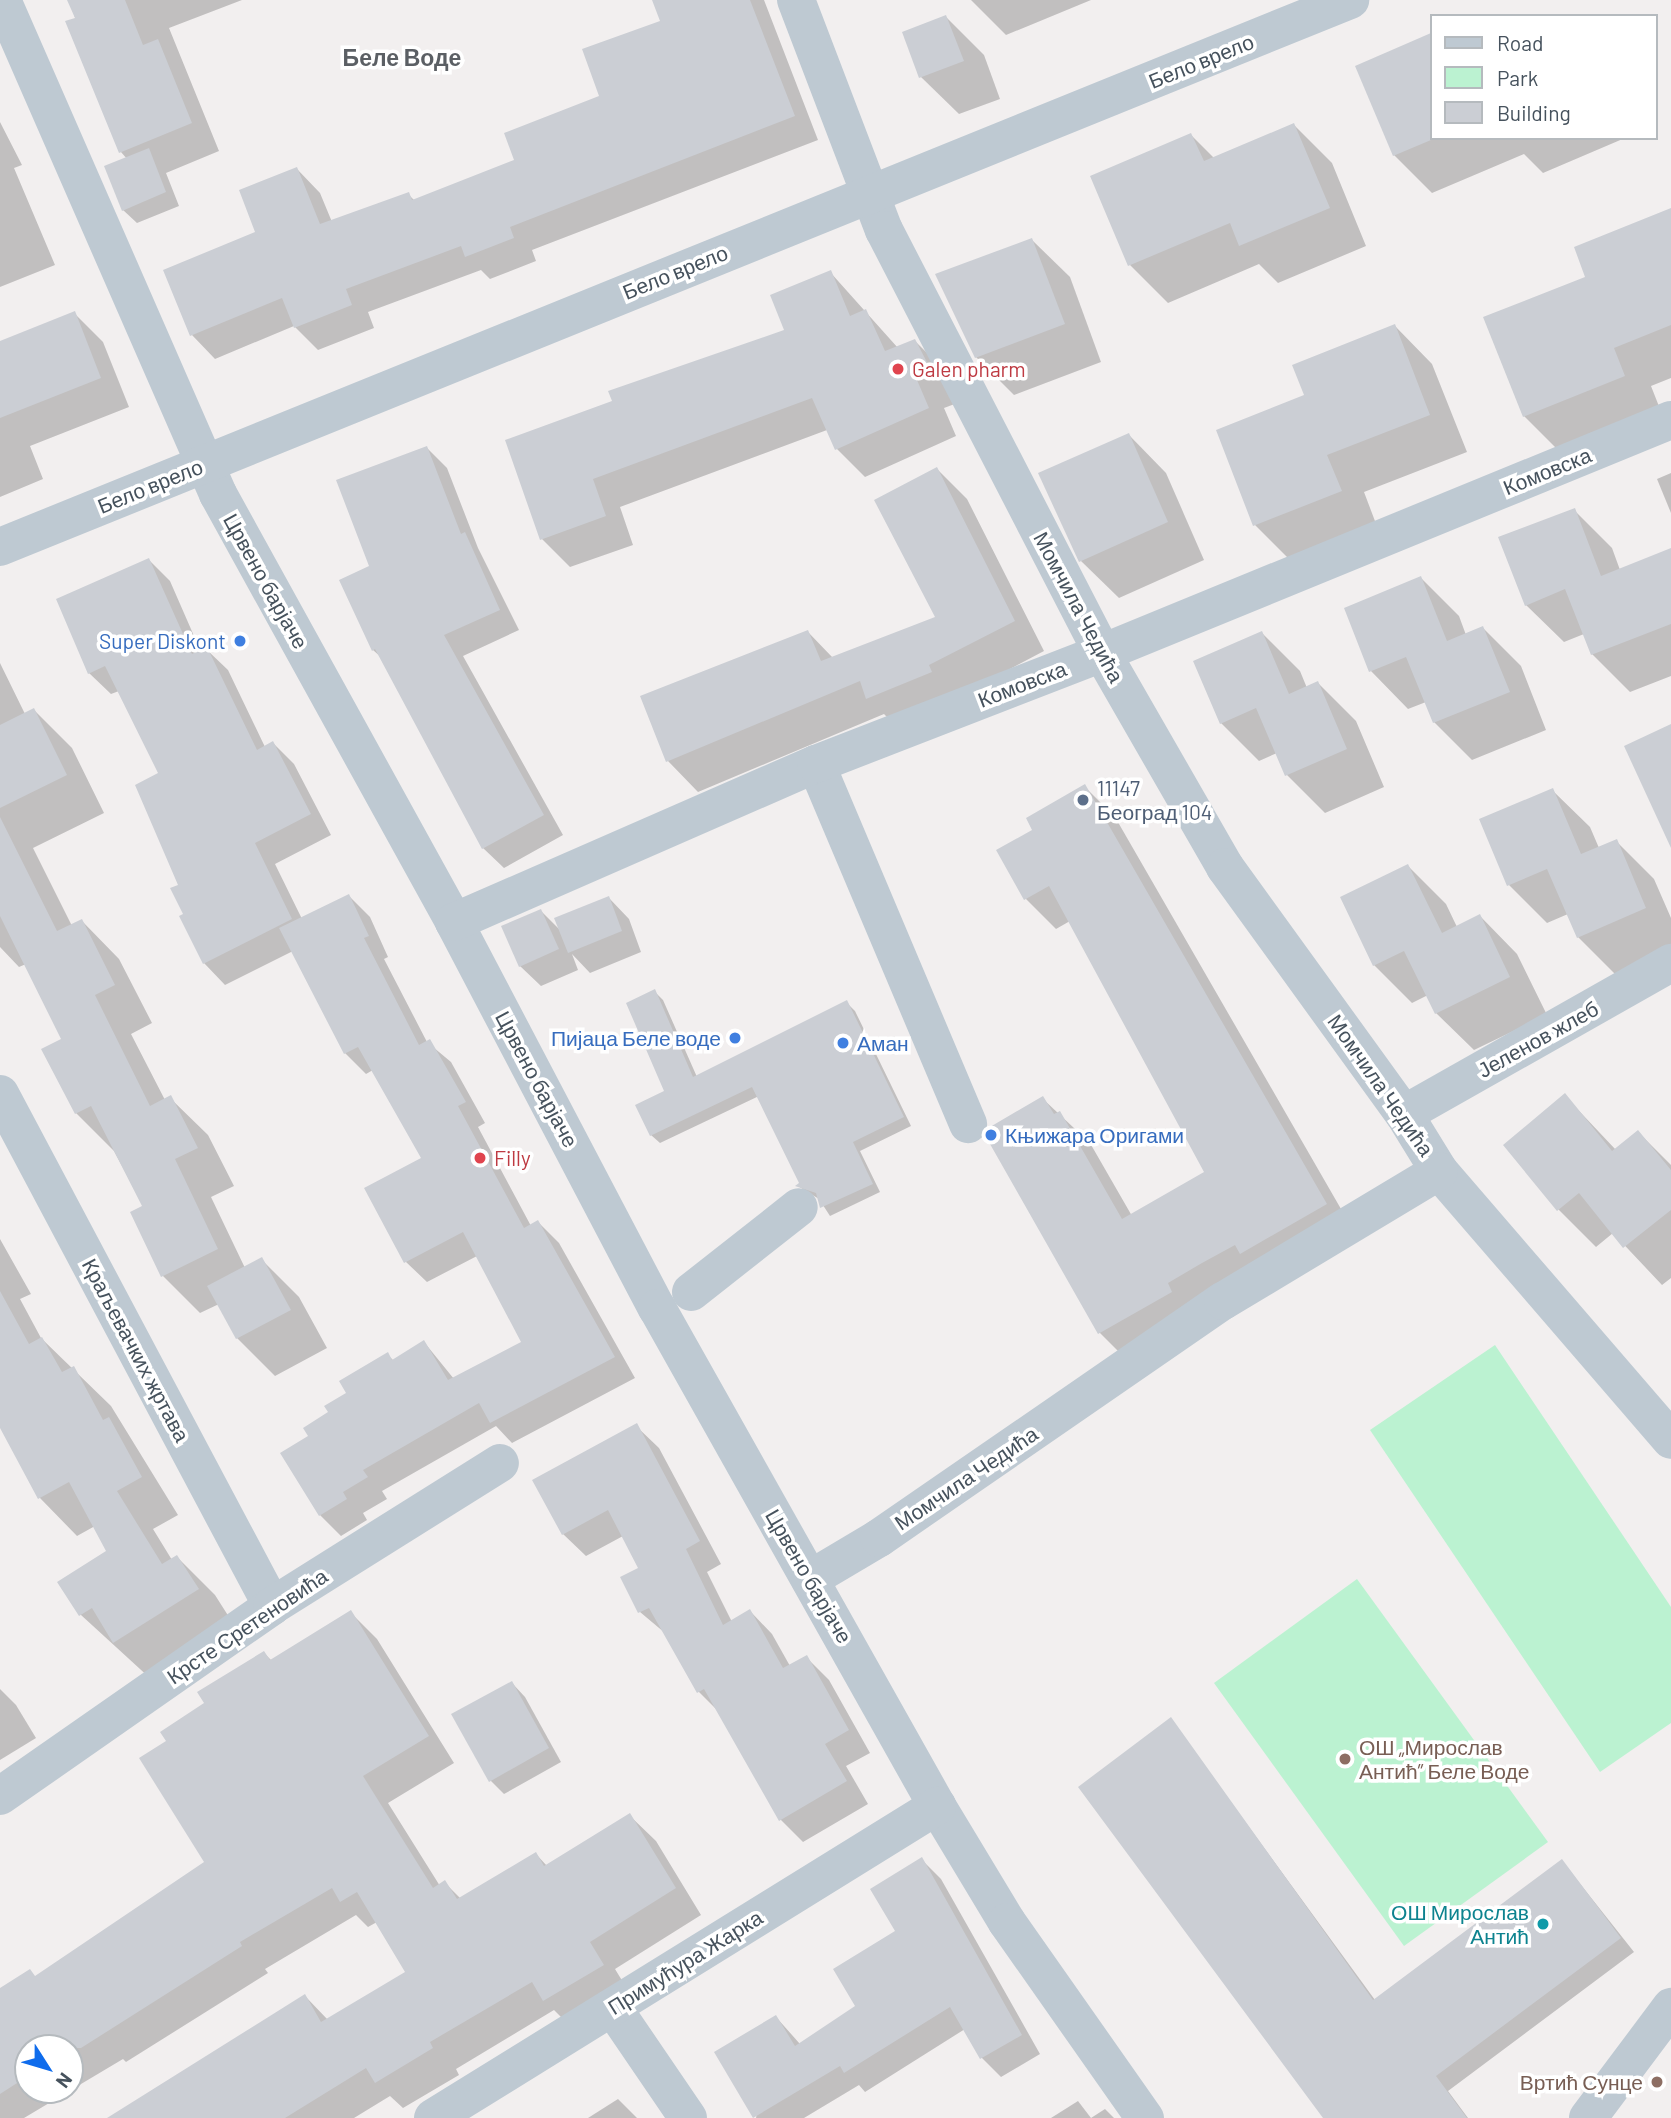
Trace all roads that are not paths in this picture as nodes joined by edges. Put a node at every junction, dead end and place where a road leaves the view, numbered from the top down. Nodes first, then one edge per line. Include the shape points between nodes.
1 (2, 0) edge
2 (796, 0) edge
3 (1350, 0) edge
4 (867, 194) junction
5 (1671, 420) edge
6 (202, 464) junction
7 (0, 547) edge
8 (1102, 653) junction
9 (816, 764) junction
10 (454, 922) junction
11 (1671, 963) edge
12 (0, 1094) edge
13 (1404, 1114) junction
14 (968, 1124) dead end
15 (1439, 1171) junction
16 (799, 1207) dead end
17 (691, 1292) dead end
18 (1671, 1440) edge
19 (500, 1463) dead end
20 (810, 1579) junction
21 (272, 1606) junction
22 (0, 1796) edge
23 (937, 1805) junction
24 (1671, 2007) edge
25 (612, 2008) junction
26 (433, 2118) edge
27 (688, 2118) edge
28 (1145, 2118) edge
29 (1588, 2118) edge

1 - 6 street, Црвено барјаче
2 - 4 street, Момчила Чедића
3 - 4 street, Бело врело
4 - 6 street, Бело врело
4 - 8 street, Момчила Чедића
5 - 8 street, Комовска
6 - 7 street, Бело врело
6 - 10 street, Црвено барјаче
8 - 9 street, Комовска
8 - 13 street, Момчила Чедића via 1226,867
9 - 10 street, Комовска
9 - 14 street
10 - 20 street, Црвено барјаче via 657,1308
11 - 13 street, Јеленов жлеб
12 - 21 street, Краљевачких жртава
13 - 15 street, Момчила Чедића
15 - 18 street, Момчила Чедића
15 - 20 street, Момчила Чедића via 1223,1301 879,1538
16 - 17 street
19 - 21 street, Крсте Сретеновића
20 - 23 street, Црвено барјаче
21 - 22 street, Крсте Сретеновића
23 - 25 street, Примућура Жарка
23 - 28 street, Црвено барјаче via 1007,1922
24 - 29 street
25 - 26 street, Примућура Жарка
25 - 27 street

